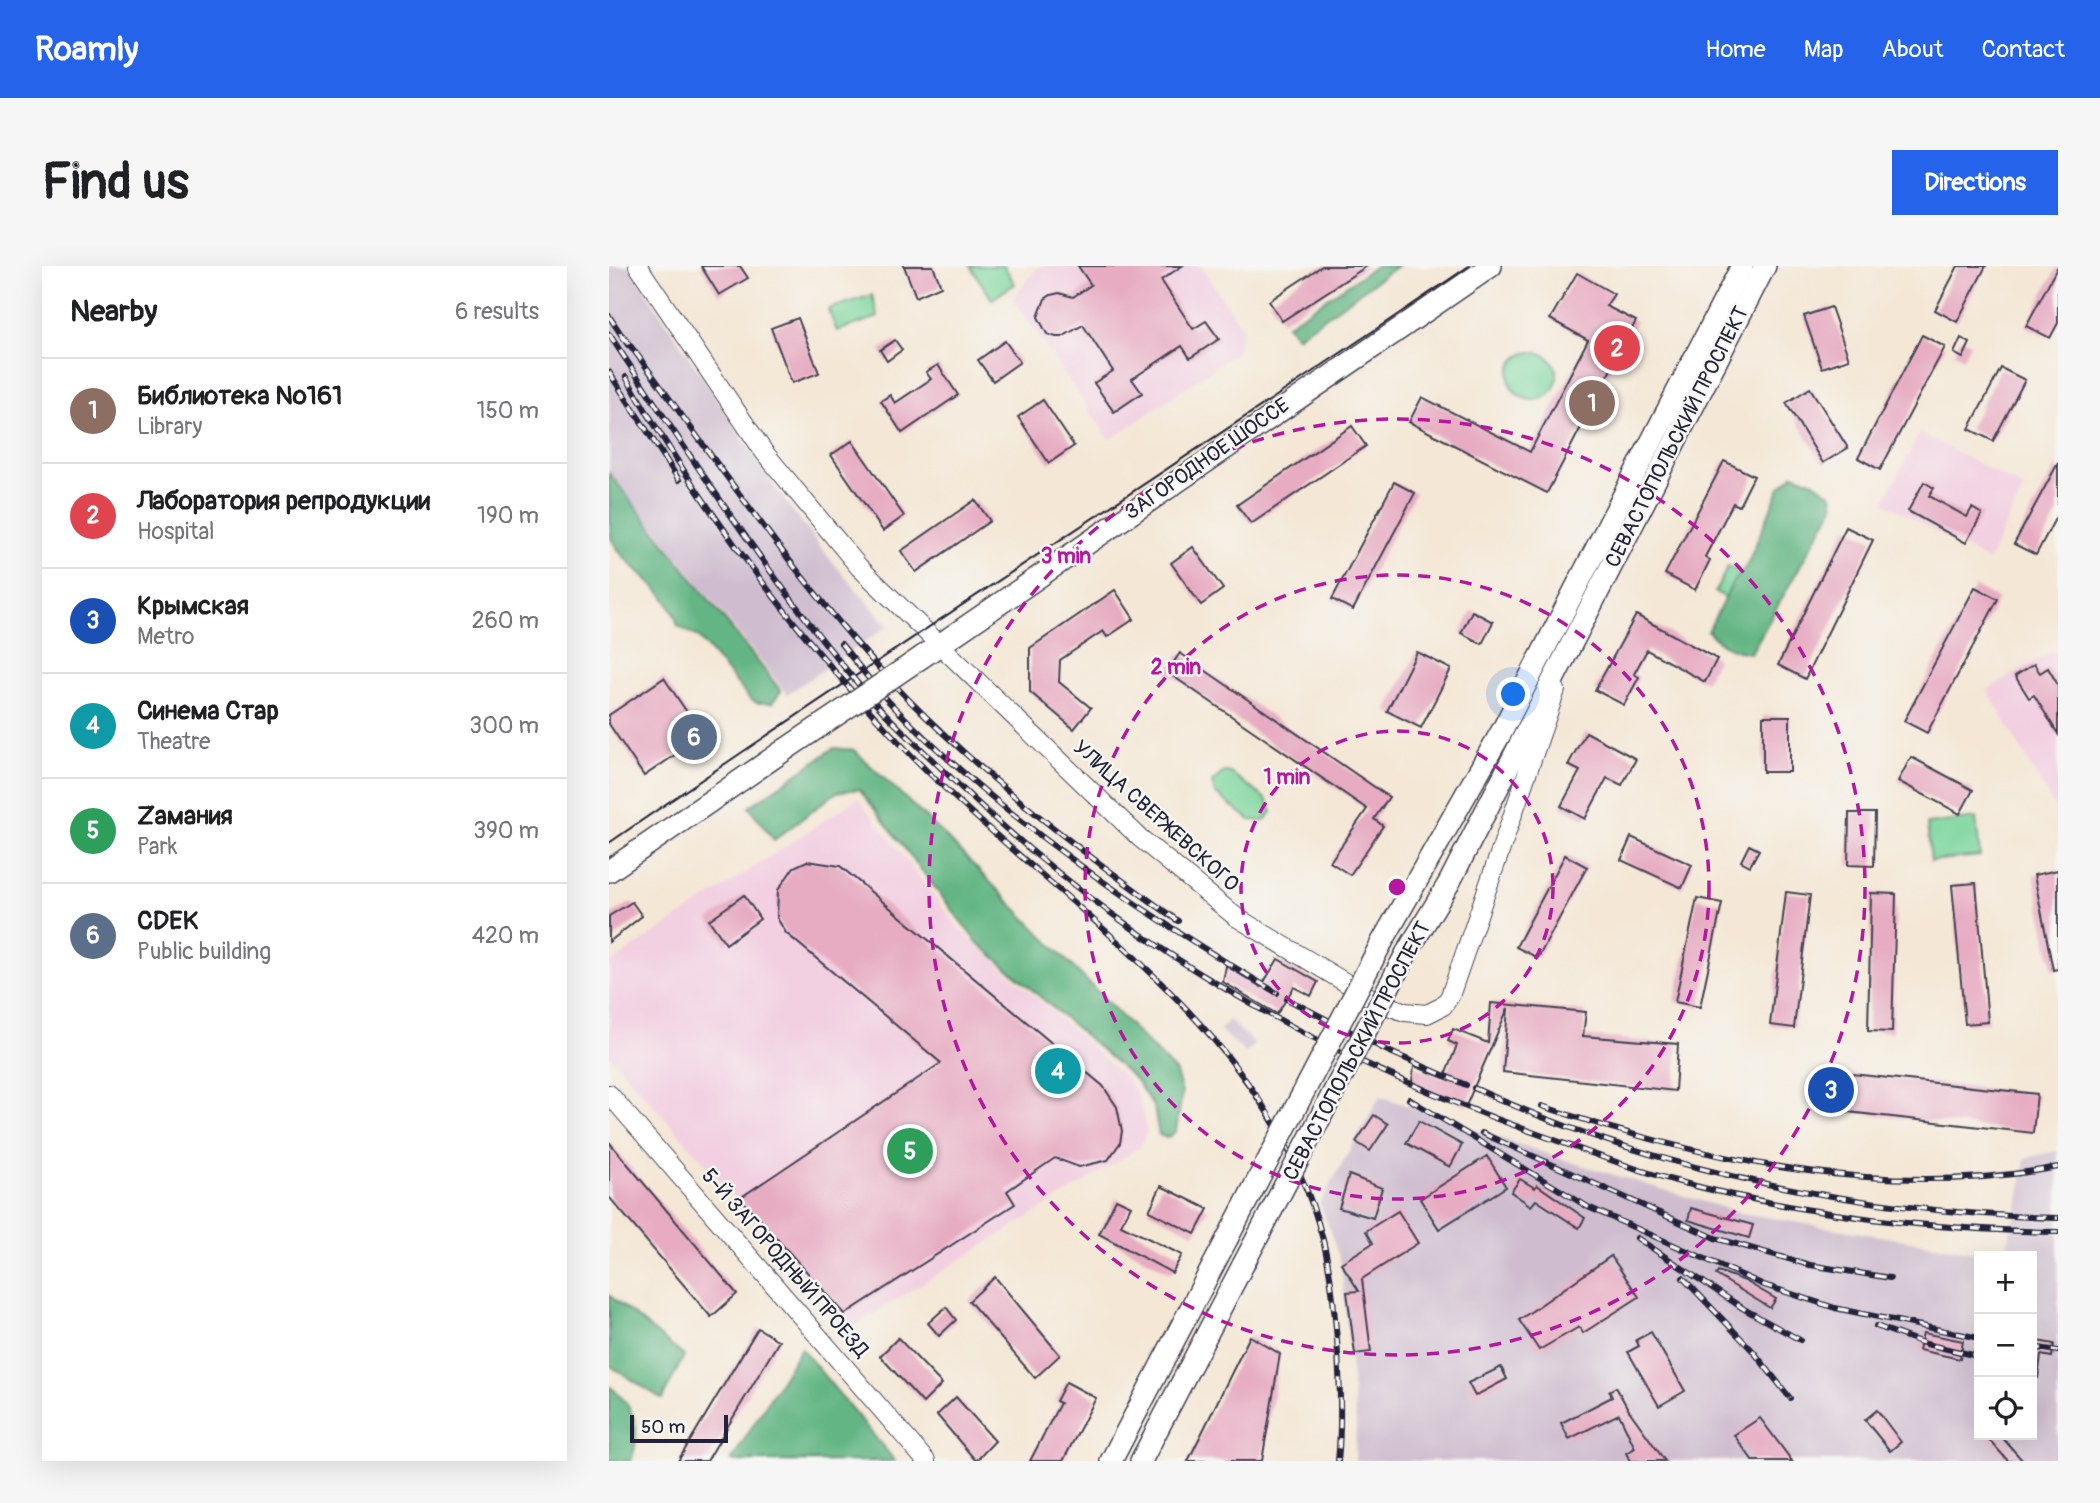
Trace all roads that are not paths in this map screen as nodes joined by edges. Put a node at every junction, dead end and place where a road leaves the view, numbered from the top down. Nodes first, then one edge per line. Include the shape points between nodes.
1 (638, 266) edge
2 (1491, 266) edge
3 (1742, 266) edge
4 (1765, 266) edge
5 (1569, 598) junction
6 (1590, 609) junction
7 (931, 651) junction
8 (1541, 652) junction
9 (1565, 657) junction
10 (609, 871) edge
11 (609, 1094) edge
12 (1128, 1428) junction
13 (1151, 1441) junction
14 (926, 1461) edge
15 (1111, 1461) edge
16 (1141, 1461) edge

1 - 7 street, УЛИЦА СВЕРЖЕВСКОГО via 773,463
2 - 7 main road, ЗАГОРОДНОЕ ШОССЕ
3 - 5 main road, СЕВАСТОПОЛЬСКИЙ ПРОСПЕКТ
4 - 6 main road, СЕВАСТОПОЛЬСКИЙ ПРОСПЕКТ
5 - 6 street via 1568,607 1574,614 1583,615
5 - 8 main road, СЕВАСТОПОЛЬСКИЙ ПРОСПЕКТ
6 - 9 main road, СЕВАСТОПОЛЬСКИЙ ПРОСПЕКТ
7 - 9 street, УЛИЦА СВЕРЖЕВСКОГО via 1140,838 1236,917 1378,1002 1416,1014 1438,1010 1455,987
7 - 10 main road, ЗАГОРОДНОЕ ШОССЕ, bridge
8 - 9 street via 1548,646 1557,647
8 - 12 main road, СЕВАСТОПОЛЬСКИЙ ПРОСПЕКТ, bridge via 1503,729 1382,942
9 - 13 main road, СЕВАСТОПОЛЬСКИЙ ПРОСПЕКТ, bridge
11 - 14 street, 5-Й ЗАГОРОДНЫЙ ПРОЕЗД
12 - 13 street via 1127,1438 1133,1446 1143,1447
12 - 15 main road, СЕВАСТОПОЛЬСКИЙ ПРОСПЕКТ
13 - 16 main road, СЕВАСТОПОЛЬСКИЙ ПРОСПЕКТ

